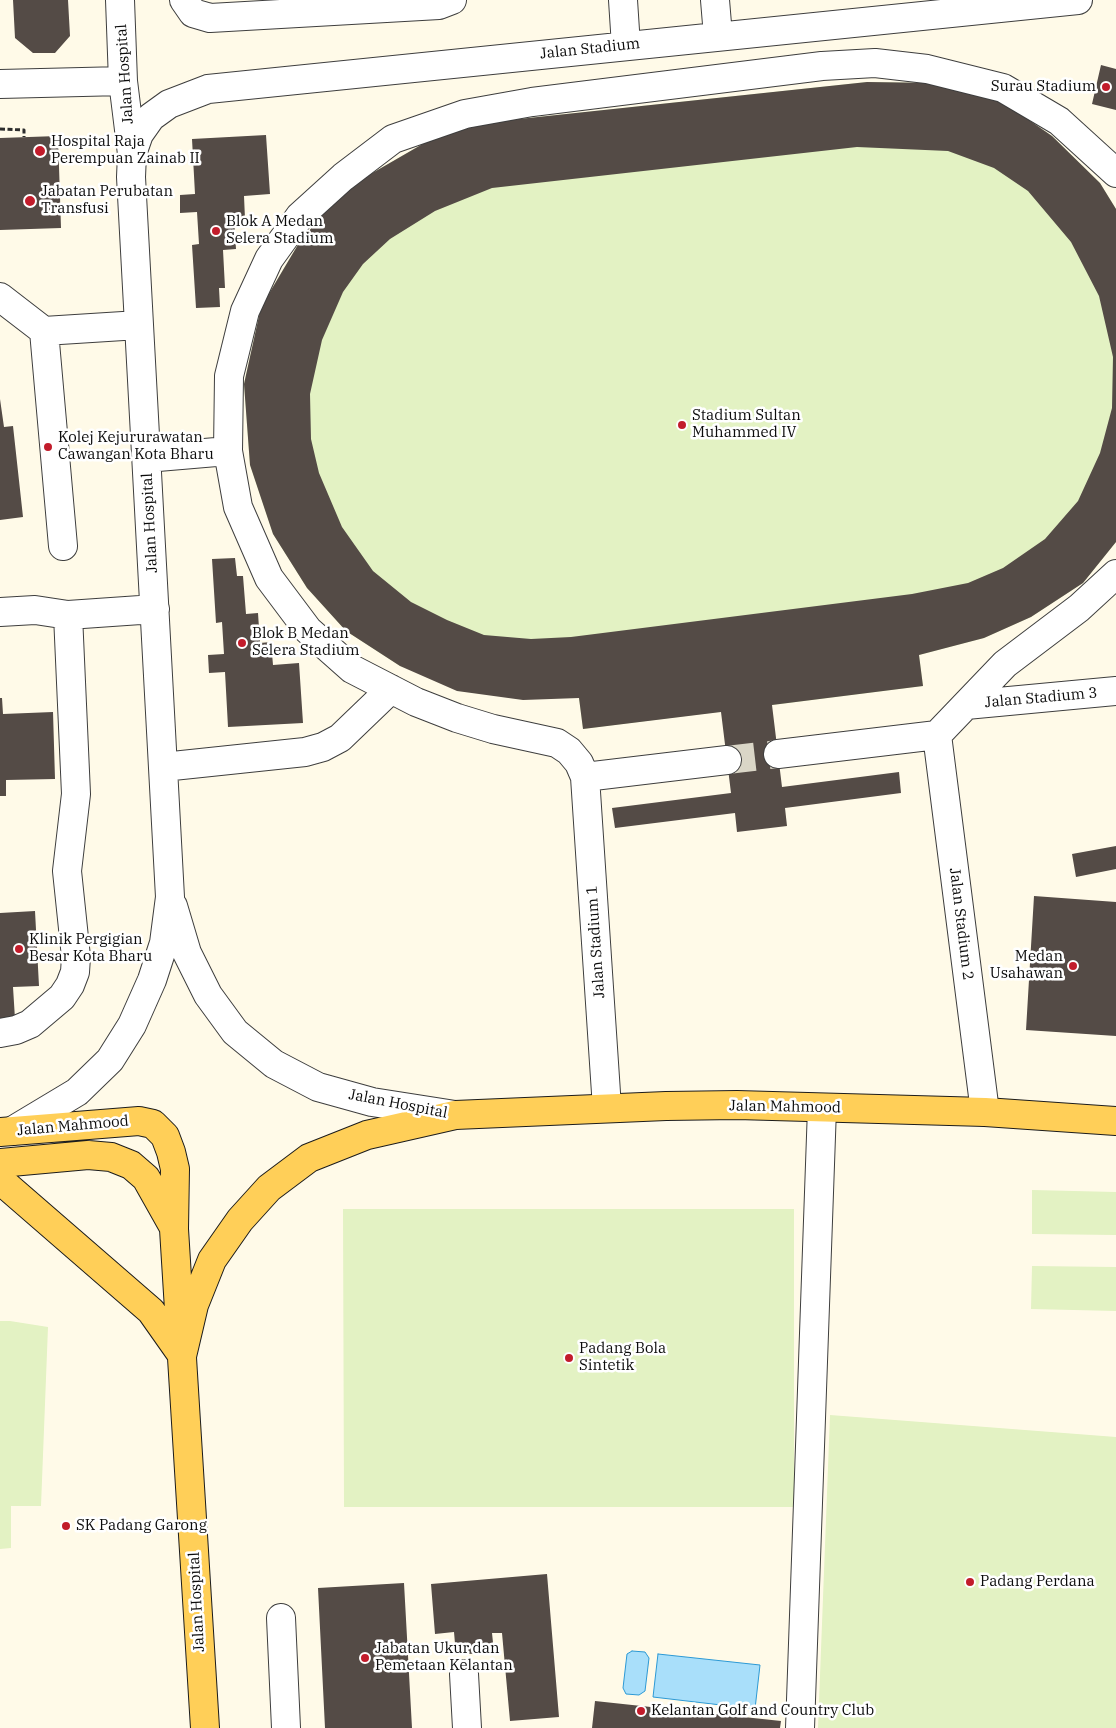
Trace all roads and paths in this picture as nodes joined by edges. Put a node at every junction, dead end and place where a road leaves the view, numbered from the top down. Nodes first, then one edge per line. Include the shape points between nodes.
1 (120, 0) edge
2 (184, 0) edge
3 (452, 0) edge
4 (624, 0) edge
5 (715, 0) edge
6 (1078, 0) edge
7 (710, 37) junction
8 (626, 46) junction
9 (707, 80) junction
10 (123, 81) junction
11 (0, 84) edge
12 (0, 129) edge
13 (24, 137) dead end
14 (132, 154) junction
15 (1116, 173) edge
16 (0, 297) edge
17 (139, 325) junction
18 (44, 331) junction
19 (228, 451) junction
20 (146, 458) junction
21 (63, 546) dead end
22 (1116, 574) edge
23 (155, 608) junction
24 (0, 612) edge
25 (68, 614) junction
26 (391, 689) junction
27 (1116, 691) edge
28 (966, 705) junction
29 (937, 735) junction
30 (778, 754) tunnel mouth
31 (727, 760) tunnel mouth
32 (163, 767) junction
33 (585, 778) junction
34 (170, 897) junction
35 (0, 1033) edge
36 (607, 1108) junction
37 (822, 1108) junction
38 (984, 1112) junction
39 (455, 1115) junction
40 (1116, 1121) edge
41 (6, 1131) edge
42 (0, 1163) edge
43 (0, 1180) edge
44 (174, 1229) junction
45 (182, 1356) junction
46 (282, 1618) dead end
47 (464, 1674) dead end
48 (205, 1728) edge
49 (286, 1728) edge
50 (467, 1728) edge
51 (800, 1728) edge

1 - 10 street, Jalan Hospital
2 - 3 street via 193,13 210,18 439,5
4 - 8 street
5 - 7 street
6 - 7 street, Jalan Stadium
7 - 8 street, Jalan Stadium
7 - 9 street
8 - 14 street, Jalan Stadium via 208,89 169,104 151,117 139,134
9 - 15 street via 874,63 928,69 1003,88 1059,121
9 - 19 street via 532,102 466,114 393,139 343,177 300,216 269,259 245,311 229,376
10 - 11 street
10 - 14 street, Jalan Hospital
12 - 13 path via 24,130
14 - 17 street, Jalan Hospital
16 - 18 street
17 - 18 street
17 - 20 street, Jalan Hospital
18 - 21 street
19 - 20 street
19 - 26 street via 238,506 269,578 308,630 352,669
20 - 23 street, Jalan Hospital
22 - 28 street via 1079,608 1012,657
23 - 25 street
23 - 32 street, Jalan Hospital
24 - 25 street via 35,610
25 - 35 street via 76,794 67,871 75,972 62,998 30,1024
26 - 32 street via 340,738 323,748
26 - 33 street via 457,718 557,743 569,751
27 - 28 street, Jalan Stadium 3
28 - 29 street
29 - 30 street
29 - 38 street, Jalan Stadium 2
31 - 33 street
32 - 34 street, Jalan Hospital
33 - 36 street, Jalan Stadium 1
34 - 39 street, Jalan Hospital via 187,953 208,995 235,1032 274,1064 318,1088 372,1102
34 - 41 street, Jalan Hospital via 164,943 152,980 132,1025 110,1060 77,1092
36 - 37 main road, Jalan Mahmood via 737,1105
36 - 39 main road, Jalan Mahmood
37 - 38 main road, Jalan Mahmood
37 - 51 street
38 - 40 main road, Jalan Mahmood
39 - 45 main road, Jalan Hospital via 368,1135 342,1145 309,1158 269,1188 240,1220 212,1260 194,1305
41 - 44 main road, Jalan Mahmood via 124,1120 153,1124 165,1136 172,1152 175,1169
42 - 44 main road, Jalan Mahmood via 88,1155 112,1157 146,1178
43 - 45 main road via 151,1311
44 - 45 main road, Jalan Hospital
45 - 48 main road, Jalan Hospital
46 - 49 street
47 - 50 street

